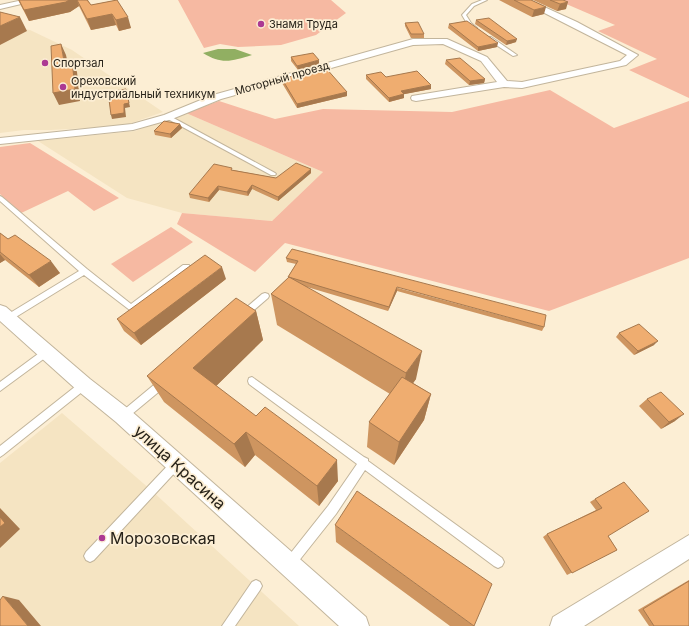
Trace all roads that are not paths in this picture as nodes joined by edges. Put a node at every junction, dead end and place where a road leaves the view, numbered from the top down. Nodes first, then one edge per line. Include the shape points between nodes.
1 (34, 0) edge
2 (485, 0) edge
3 (523, 0) edge
4 (0, 7) edge
5 (480, 32) edge
6 (486, 36) edge
7 (515, 55) dead end
8 (504, 84) junction
9 (416, 98) dead end
10 (168, 118) junction
11 (0, 141) edge
12 (274, 174) dead end
13 (0, 198) edge
14 (186, 267) edge
15 (84, 272) junction
16 (265, 296) dead end
17 (4, 315) edge
18 (236, 321) edge
19 (46, 352) junction
20 (171, 376) edge
21 (252, 381) dead end
22 (84, 384) junction
23 (0, 387) edge
24 (123, 416) junction
25 (0, 452) edge
26 (364, 462) junction
27 (177, 464) junction
28 (689, 546) edge
29 (90, 556) dead end
30 (498, 562) dead end
31 (290, 564) junction
32 (256, 586) dead end
33 (228, 626) edge
34 (357, 626) edge
35 (562, 626) edge

1 - 4 street
2 - 5 lane via 473,5 464,15 469,24
3 - 8 street via 633,55 623,63 522,86
6 - 7 lane
8 - 9 street
8 - 10 street, Моторный проезд via 484,59 444,41 413,42 217,97
10 - 11 street, Моторный проезд via 133,127
10 - 12 lane
13 - 15 lane
14 - 15 lane via 131,308
15 - 17 lane
16 - 18 lane
17 - 19 street, улица Красина
19 - 22 street, улица Красина
19 - 23 lane
20 - 24 lane
21 - 26 lane
22 - 24 street, улица Красина
22 - 25 lane
24 - 27 street, улица Красина
26 - 30 lane
26 - 31 lane via 332,510
27 - 29 lane
27 - 31 street, улица Красина
28 - 35 street
31 - 34 street, улица Красина
32 - 33 lane

